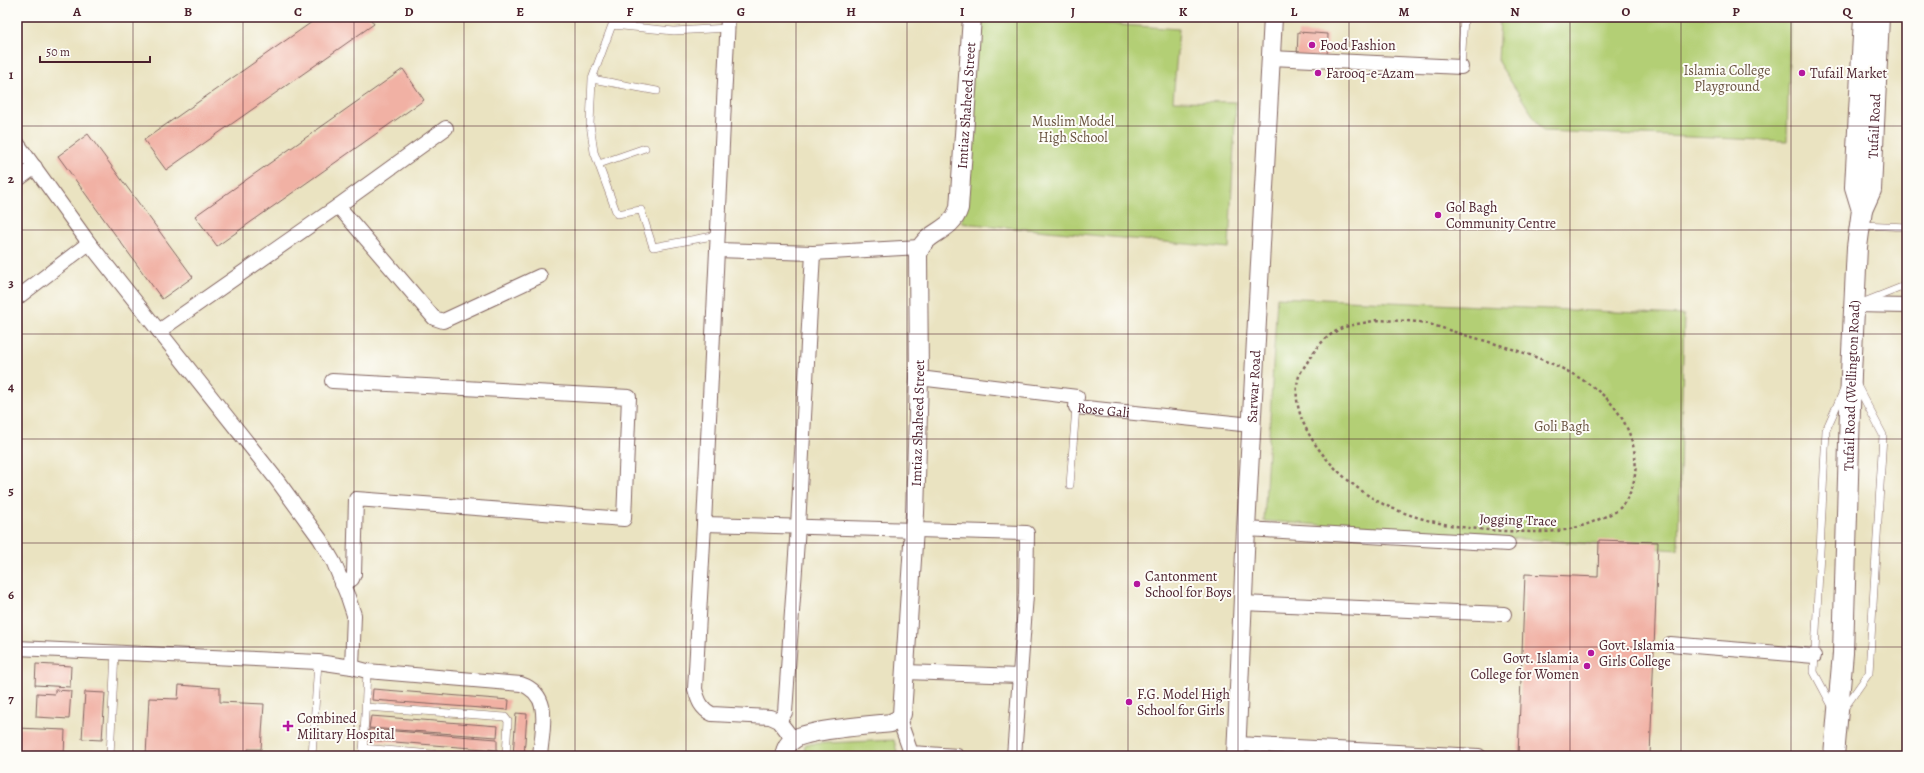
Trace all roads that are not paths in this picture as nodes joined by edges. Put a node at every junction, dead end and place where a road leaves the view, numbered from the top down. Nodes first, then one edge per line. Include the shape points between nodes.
1 (972, 17) edge
2 (1273, 17) edge
3 (1464, 17) edge
4 (1864, 17) edge
5 (1879, 17) edge
6 (728, 23) edge
7 (1271, 58) junction
8 (1461, 67) joint
9 (592, 79) junction
10 (657, 91) dead end
11 (446, 128) dead end
12 (17, 143) edge
13 (645, 148) dead end
14 (599, 164) junction
15 (35, 167) junction
16 (17, 180) edge
17 (338, 206) junction
18 (1861, 217) junction
19 (1907, 228) edge
20 (718, 235) junction
21 (89, 243) junction
22 (920, 247) junction
23 (717, 250) junction
24 (813, 253) junction
25 (540, 276) dead end
26 (1907, 285) edge
27 (17, 298) edge
28 (1855, 305) junction
29 (1907, 306) edge
30 (159, 331) junction
31 (1851, 374) junction
32 (919, 378) junction
33 (332, 381) dead end
34 (1076, 407) junction
35 (1252, 425) junction
36 (1070, 485) dead end
37 (704, 524) junction
38 (798, 526) junction
39 (1246, 529) junction
40 (914, 530) junction
41 (1508, 544) dead end
42 (342, 584) junction
43 (1242, 603) junction
44 (1504, 614) dead end
45 (1670, 644) dead end
46 (17, 648) edge
47 (115, 652) junction
48 (1814, 656) junction
49 (318, 662) junction
50 (352, 667) junction
51 (367, 671) junction
52 (905, 672) junction
53 (1020, 676) junction
54 (366, 707) junction
55 (1838, 717) junction
56 (899, 719) junction
57 (779, 721) junction
58 (793, 739) junction
59 (1236, 750) edge
60 (363, 752) edge
61 (110, 756) edge
62 (312, 756) edge
63 (455, 756) edge
64 (506, 756) edge
65 (540, 756) edge
66 (784, 756) edge
67 (957, 756) edge
68 (1014, 756) edge
69 (1479, 756) edge
70 (1834, 756) edge

1 - 22 street, Imtiaz Shaheed Street via 956,217
2 - 7 street, Sarwar Road
3 - 8 lane
4 - 18 main road, Tufail Road (Wellington Road) via 1855,187
5 - 18 main road, Tufail Road via 1871,190
6 - 9 lane via 674,31 612,25
6 - 20 street
7 - 8 street
7 - 35 street, Sarwar Road
9 - 10 lane
9 - 14 lane via 590,124 594,152
11 - 17 street
12 - 15 street
13 - 14 lane
14 - 20 lane via 616,214 641,210 653,247
15 - 16 street
15 - 21 street
17 - 25 street via 439,321
17 - 30 street
18 - 19 lane
18 - 28 main road, Tufail Road (Wellington Road)
20 - 23 street
21 - 27 street
21 - 30 street
22 - 24 street
22 - 32 street, Imtiaz Shaheed Street
23 - 24 street
23 - 37 street
24 - 38 street
26 - 28 lane
28 - 29 street
28 - 31 main road, Tufail Road (Wellington Road)
30 - 42 street via 320,539 334,563
31 - 48 lane via 1826,430
31 - 55 main road, Tufail Road (Wellington Road) via 1843,645
31 - 55 lane via 1883,435 1869,673
32 - 34 street, Rose Gali via 1077,397
32 - 40 street, Imtiaz Shaheed Street
33 - 42 street via 629,397 624,519 356,499 354,574 352,579
34 - 35 street, Rose Gali
34 - 36 lane
35 - 39 street, Sarwar Road
37 - 38 street
37 - 57 street via 695,689 698,700 705,711 712,714 770,717
38 - 40 street
38 - 57 street via 785,712
39 - 41 street
39 - 43 street, Sarwar Road
40 - 52 street, Imtiaz Shaheed Street
40 - 53 street via 1027,533 1026,595
42 - 50 street via 354,615
43 - 44 street
43 - 59 street, Sarwar Road
45 - 48 street
46 - 47 street
47 - 49 street
47 - 61 lane
48 - 55 lane via 1814,672
49 - 50 street
49 - 62 lane
50 - 51 street
51 - 54 lane
51 - 65 street via 527,686 533,689 542,702
52 - 53 street
52 - 56 street, Imtiaz Shaheed Street via 903,707
53 - 68 street
54 - 60 lane
54 - 64 lane via 505,717 508,720
55 - 70 main road, Tufail Road (Wellington Road)
56 - 58 street via 891,723 807,734
56 - 67 street via 911,753
57 - 58 street
58 - 66 street
59 - 69 street
60 - 63 lane

